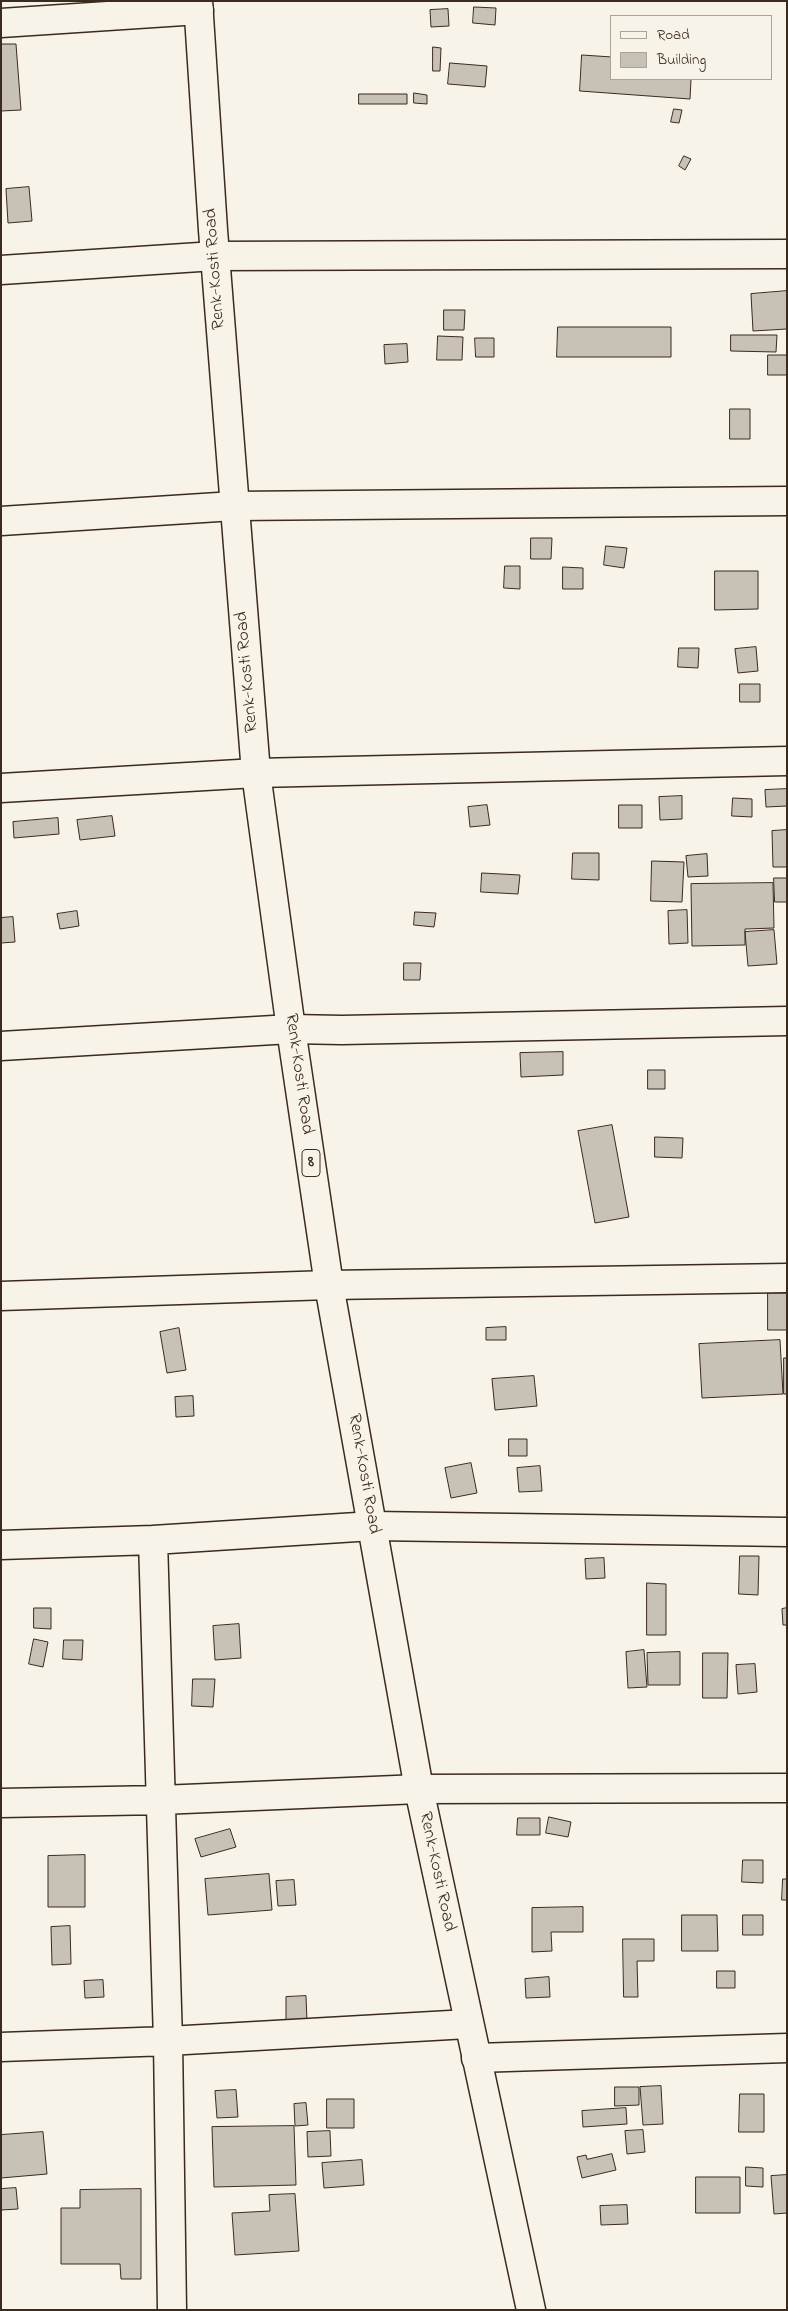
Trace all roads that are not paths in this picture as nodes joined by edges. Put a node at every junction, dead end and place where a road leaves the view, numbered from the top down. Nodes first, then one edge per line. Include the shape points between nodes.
1 (199, 5) edge
2 (1, 23) edge
3 (787, 254) edge
4 (215, 256) junction
5 (1, 270) edge
6 (787, 501) edge
7 (234, 506) junction
8 (1, 521) edge
9 (787, 761) edge
10 (256, 772) junction
11 (1, 788) edge
12 (787, 1021) edge
13 (291, 1029) junction
14 (1, 1046) edge
15 (787, 1278) edge
16 (329, 1285) junction
17 (1, 1296) edge
18 (373, 1526) junction
19 (787, 1532) edge
20 (153, 1540) junction
21 (1, 1545) edge
22 (787, 1788) edge
23 (418, 1790) junction
24 (161, 1800) junction
25 (1, 1803) edge
26 (468, 2024) junction
27 (168, 2041) junction
28 (1, 2047) edge
29 (787, 2048) edge
30 (476, 2058) junction
31 (172, 2310) edge
32 (531, 2310) edge

1 - 2 street
1 - 4 street, Renk-Kosti Road / 8
3 - 4 street
4 - 5 street
4 - 7 street, Renk-Kosti Road / 8
6 - 7 street
7 - 8 street
7 - 10 street, Renk-Kosti Road / 8
9 - 10 street
10 - 11 street
10 - 13 street, Renk-Kosti Road / 8
12 - 13 street
13 - 14 street
13 - 16 street, Renk-Kosti Road / 8
15 - 16 street
16 - 17 street
16 - 18 street, Renk-Kosti Road / 8
18 - 19 street
18 - 20 street
18 - 23 street, Renk-Kosti Road / 8
20 - 21 street
20 - 24 street
22 - 23 street
23 - 24 street
23 - 26 street, Renk-Kosti Road / 8
24 - 25 street
24 - 27 street
26 - 27 street
26 - 30 street, Renk-Kosti Road / 8
27 - 28 street
27 - 31 street
29 - 30 street
30 - 32 street, Renk-Kosti Road / 8

